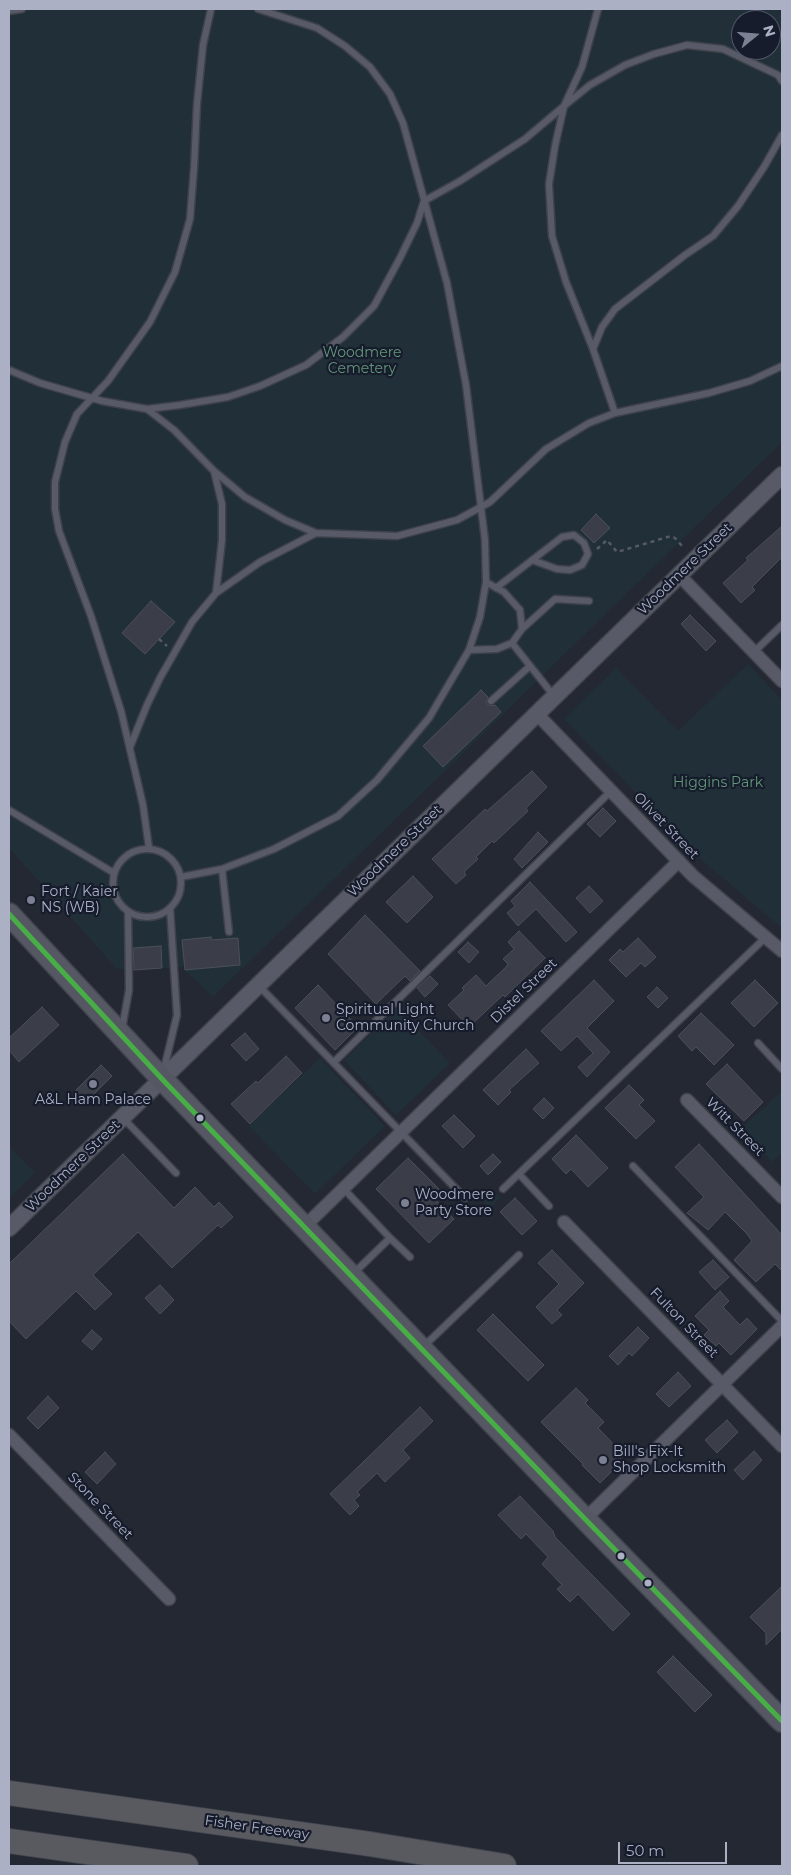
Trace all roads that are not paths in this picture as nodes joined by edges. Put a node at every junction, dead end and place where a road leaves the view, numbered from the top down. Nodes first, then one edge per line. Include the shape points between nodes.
1 (22, 9) edge
2 (211, 9) edge
3 (258, 9) edge
4 (598, 9) edge
5 (9, 12) edge
6 (782, 82) edge
7 (564, 106) junction
8 (782, 135) edge
9 (424, 201) junction
10 (593, 349) junction
11 (782, 366) edge
12 (9, 370) edge
13 (91, 398) junction
14 (147, 409) junction
15 (615, 413) junction
16 (214, 471) junction
17 (782, 475) edge
18 (481, 508) junction
19 (316, 533) junction
20 (532, 560) junction
21 (679, 575) junction
22 (486, 582) junction
23 (496, 588) junction
24 (216, 593) junction
25 (589, 601) dead end
26 (782, 625) edge
27 (522, 630) junction
28 (512, 643) junction
29 (469, 650) junction
30 (754, 652) junction
31 (530, 666) junction
32 (782, 681) edge
33 (554, 696) junction
34 (491, 701) dead end
35 (536, 714) junction
36 (130, 748) junction
37 (611, 791) junction
38 (9, 810) edge
39 (148, 848) junction
40 (679, 861) junction
41 (222, 869) junction
42 (114, 873) junction
43 (180, 877) junction
44 (170, 908) junction
45 (128, 911) junction
46 (9, 914) edge
47 (229, 932) dead end
48 (766, 937) junction
49 (782, 951) edge
50 (258, 985) junction
51 (122, 1035) junction
52 (758, 1043) dead end
53 (334, 1062) junction
54 (782, 1068) edge
55 (162, 1079) junction
56 (687, 1100) dead end
57 (122, 1117) junction
58 (402, 1132) junction
59 (633, 1166) dead end
60 (176, 1173) dead end
61 (519, 1174) junction
62 (343, 1188) junction
63 (503, 1190) dead end
64 (782, 1197) edge
65 (465, 1198) dead end
66 (549, 1206) dead end
67 (564, 1222) dead end
68 (304, 1227) junction
69 (9, 1228) edge
70 (390, 1238) junction
71 (519, 1255) dead end
72 (410, 1257) dead end
73 (351, 1276) junction
74 (782, 1321) edge
75 (782, 1326) edge
76 (421, 1349) junction
77 (722, 1384) junction
78 (9, 1434) edge
79 (782, 1446) edge
80 (585, 1519) junction
81 (169, 1599) dead end
82 (782, 1721) edge
83 (9, 1793) edge
84 (9, 1841) edge
85 (186, 1866) edge
86 (504, 1866) edge

1 - 5 lane
2 - 13 lane via 203,45 197,104 190,219 175,272 150,322
3 - 9 lane via 317,28 370,67 390,94 403,123
4 - 7 lane via 582,67
6 - 7 lane via 778,75 722,49 687,45 624,65 590,85
7 - 9 lane via 525,139
7 - 10 lane via 549,184 552,236 566,282
8 - 10 lane via 738,206 713,236 615,309 602,327
9 - 14 lane via 417,223 374,306 343,337 306,365 228,397
9 - 18 lane via 447,283 463,366
10 - 15 lane
11 - 15 lane via 709,393
12 - 13 lane
13 - 14 lane
13 - 36 lane via 76,414 65,442 55,482 55,508
14 - 16 lane via 174,430
15 - 18 lane via 589,423 546,449
16 - 19 lane via 245,497
16 - 24 lane via 222,504
17 - 21 street, Woodmere Street
18 - 19 lane via 457,520 397,536
18 - 22 lane
19 - 24 lane via 260,562
20 - 20 lane via 570,570 582,565 588,554 584,543 574,535 562,537
20 - 23 lane
21 - 30 street
21 - 33 street, Woodmere Street
22 - 23 lane
22 - 29 lane
23 - 27 lane via 520,610
24 - 36 lane via 192,622 174,652
25 - 27 lane via 555,599
26 - 30 lane
27 - 28 lane
28 - 29 lane via 496,649
28 - 31 lane
29 - 41 lane via 426,722 376,780 338,816 274,849
30 - 32 street
31 - 33 lane
31 - 34 lane
33 - 35 street, Woodmere Street
35 - 37 street, Olivet Street
35 - 50 street, Woodmere Street
36 - 39 lane via 143,805
37 - 40 street, Olivet Street
37 - 53 lane
38 - 42 lane
39 - 42 lane via 132,851 123,858
39 - 43 lane via 166,854 174,861
40 - 48 street, Olivet Street
40 - 58 street, Distel Street
41 - 43 lane
41 - 47 lane
42 - 45 lane via 116,900
43 - 44 lane via 180,894
44 - 45 lane via 155,917 144,918
44 - 55 lane via 177,1015
45 - 51 lane via 129,990
46 - 51 main road
48 - 49 street, Olivet Street
48 - 61 lane
50 - 53 lane
50 - 55 street, Woodmere Street
51 - 55 main road
52 - 54 lane
53 - 58 lane
55 - 57 street, Woodmere Street
55 - 68 main road
56 - 64 street, Witt Street
57 - 60 lane
57 - 69 street, Woodmere Street
58 - 62 street, Distel Street
58 - 65 lane
59 - 74 lane
61 - 63 lane
61 - 66 lane
62 - 68 street, Distel Street
62 - 70 lane
67 - 77 street, Fulton Street
68 - 73 main road
70 - 72 lane
70 - 73 lane
71 - 76 lane
73 - 76 main road
75 - 77 street
76 - 80 main road
77 - 79 street, Fulton Street
77 - 80 street
78 - 81 street, Stone Street
80 - 82 main road
83 - 86 highway, Fisher Freeway
84 - 85 highway

